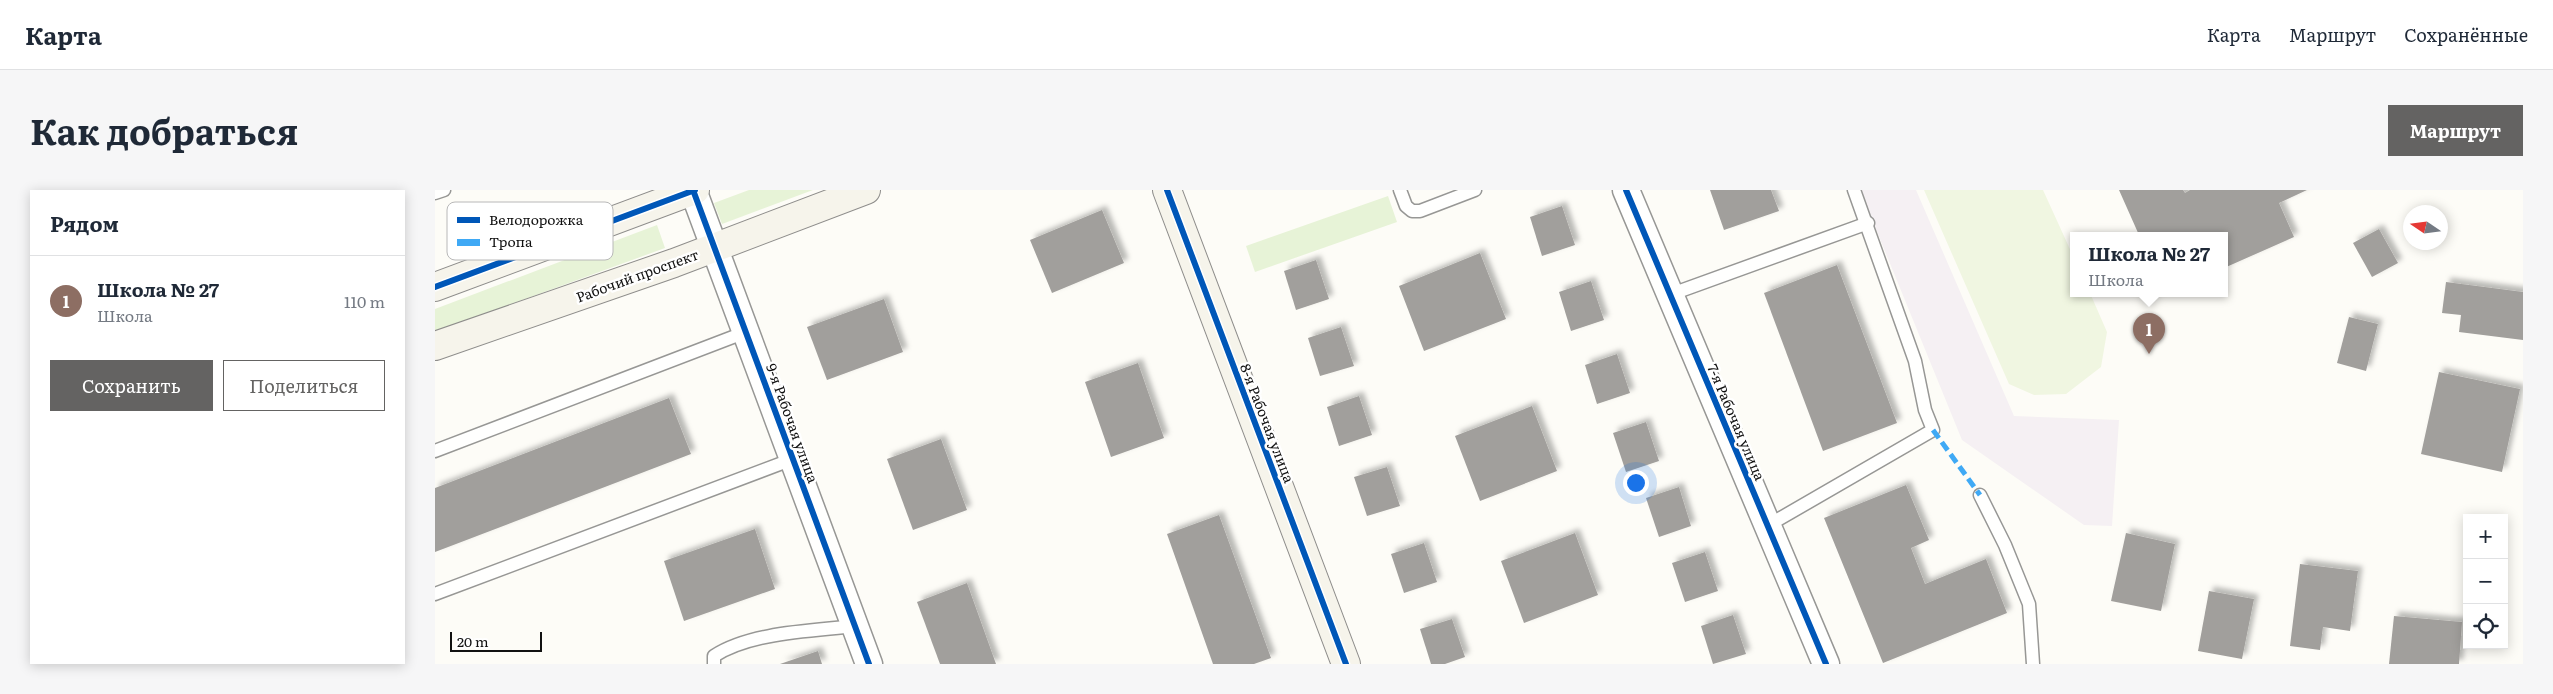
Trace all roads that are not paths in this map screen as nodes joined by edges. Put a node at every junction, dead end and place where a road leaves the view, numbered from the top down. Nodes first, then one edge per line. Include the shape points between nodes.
1 (444, 190) edge
2 (694, 190) edge
3 (866, 190) edge
4 (1167, 190) edge
5 (1400, 190) edge
6 (1475, 190) edge
7 (1626, 190) edge
8 (1855, 190) edge
9 (435, 194) edge
10 (613, 220) edge
11 (1867, 223) junction
12 (714, 248) junction
13 (507, 260) edge
14 (435, 287) edge
15 (1669, 295) junction
16 (746, 332) junction
17 (435, 346) edge
18 (435, 451) edge
19 (793, 459) junction
20 (1980, 495) dead end
21 (1767, 526) junction
22 (435, 594) edge
23 (855, 626) junction
24 (713, 664) edge
25 (869, 664) edge
26 (1346, 664) edge
27 (1826, 664) edge
28 (2033, 664) edge

1 - 9 lane
2 - 10 street
2 - 12 street, 9-я Рабочая улица
3 - 12 street, Рабочий проспект
4 - 26 street, 8-я Рабочая улица
5 - 6 lane via 1406,206 1412,211 1420,211
7 - 15 street, 7-я Рабочая улица
8 - 11 lane
11 - 15 lane
11 - 21 lane via 1915,360 1925,410 1933,430
12 - 16 street, 9-я Рабочая улица
12 - 17 street, Рабочий проспект
13 - 14 street
15 - 21 street, 7-я Рабочая улица
16 - 18 lane
16 - 19 street, 9-я Рабочая улица
19 - 22 lane
19 - 23 street, 9-я Рабочая улица
20 - 28 lane via 2029,604
21 - 27 street, 7-я Рабочая улица
23 - 24 lane via 774,636 726,648 714,656
23 - 25 street, 9-я Рабочая улица

